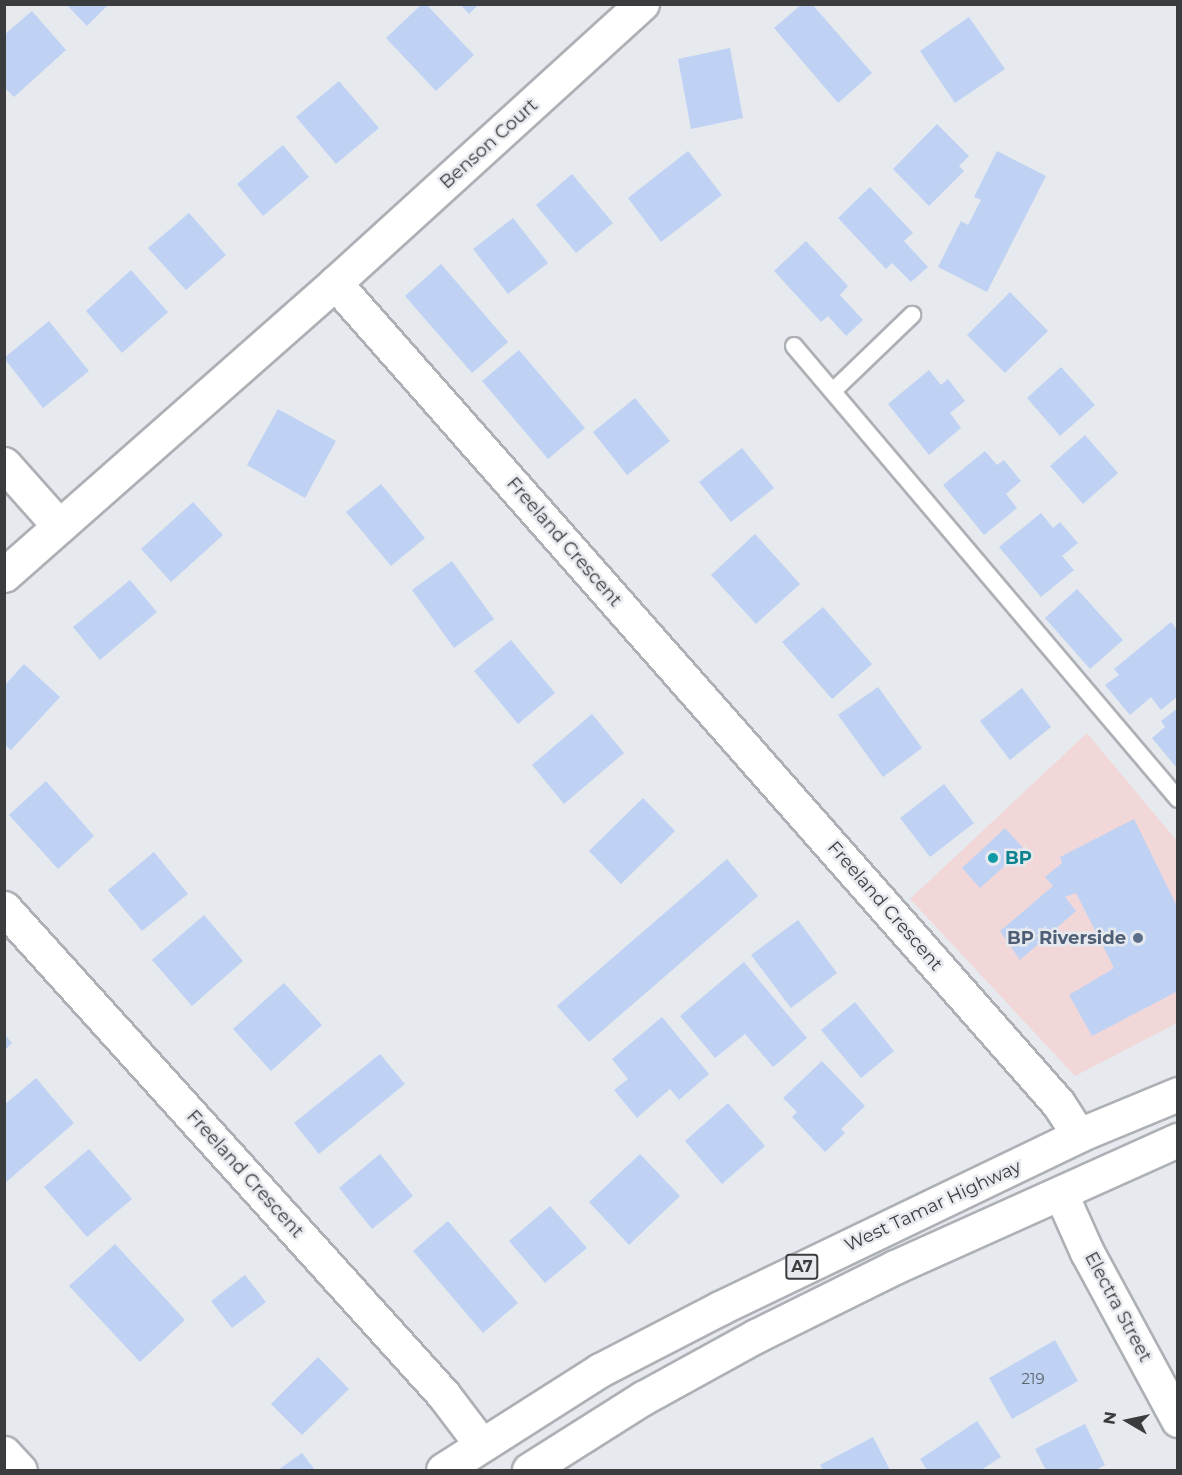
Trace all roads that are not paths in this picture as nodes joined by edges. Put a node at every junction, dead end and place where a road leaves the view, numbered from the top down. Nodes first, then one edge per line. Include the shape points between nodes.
1 (642, 4) edge
2 (335, 283) junction
3 (912, 315) dead end
4 (794, 346) dead end
5 (833, 391) junction
6 (4, 464) edge
7 (59, 526) junction
8 (4, 575) edge
9 (1178, 799) edge
10 (4, 908) edge
11 (1178, 1094) edge
12 (1079, 1136) junction
13 (1178, 1140) edge
14 (1061, 1194) junction
15 (1178, 1419) edge
16 (481, 1444) junction
17 (4, 1453) edge
18 (20, 1470) edge
19 (443, 1470) edge
20 (529, 1470) edge

1 - 2 main road, Benson Court
2 - 7 main road
2 - 12 main road, Freeland Crescent via 1058,1104
3 - 5 lane
4 - 5 lane
5 - 9 lane
6 - 7 main road
7 - 8 main road
10 - 16 main road, Freeland Crescent via 443,1394
11 - 12 main road, West Tamar Highway / A7
12 - 16 main road, West Tamar Highway / A7 via 720,1308 600,1370
13 - 14 main road, A7
14 - 15 main road, Electra Street via 1087,1252
14 - 20 main road, A7 via 895,1267 756,1336 643,1398
16 - 19 main road, West Tamar Highway / A7
17 - 18 main road

